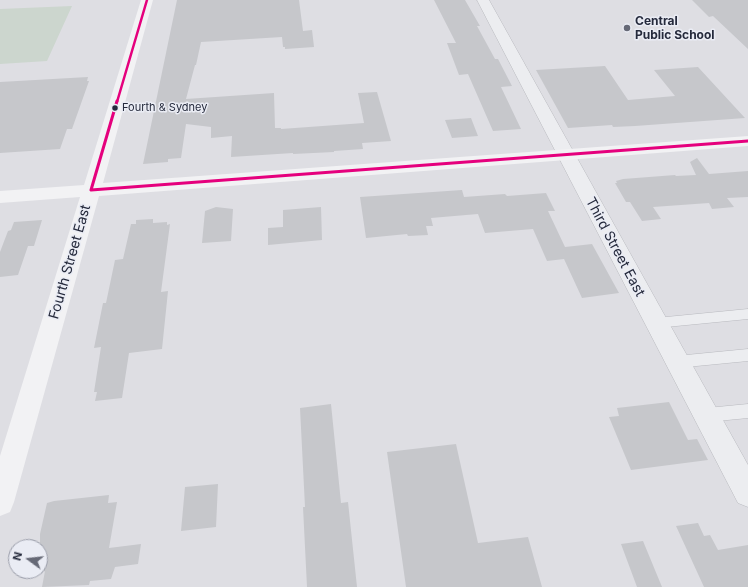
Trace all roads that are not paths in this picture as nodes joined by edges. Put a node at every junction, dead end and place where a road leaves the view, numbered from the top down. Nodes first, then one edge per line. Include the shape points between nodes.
1 (147, 0) edge
2 (483, 0) edge
3 (748, 141) edge
4 (566, 155) junction
5 (91, 190) junction
6 (0, 197) edge
7 (748, 314) edge
8 (656, 323) junction
9 (748, 354) edge
10 (676, 362) junction
11 (748, 411) edge
12 (707, 415) junction
13 (748, 493) edge
14 (0, 502) edge

1 - 5 street, Fourth Street East
2 - 4 street, Third Street East
3 - 4 street
4 - 5 street
4 - 8 street, Third Street East
5 - 6 street
5 - 14 street, Fourth Street East
7 - 8 lane
8 - 10 street, Third Street East
9 - 10 lane
10 - 12 street, Third Street East
11 - 12 lane
12 - 13 street, Third Street East

